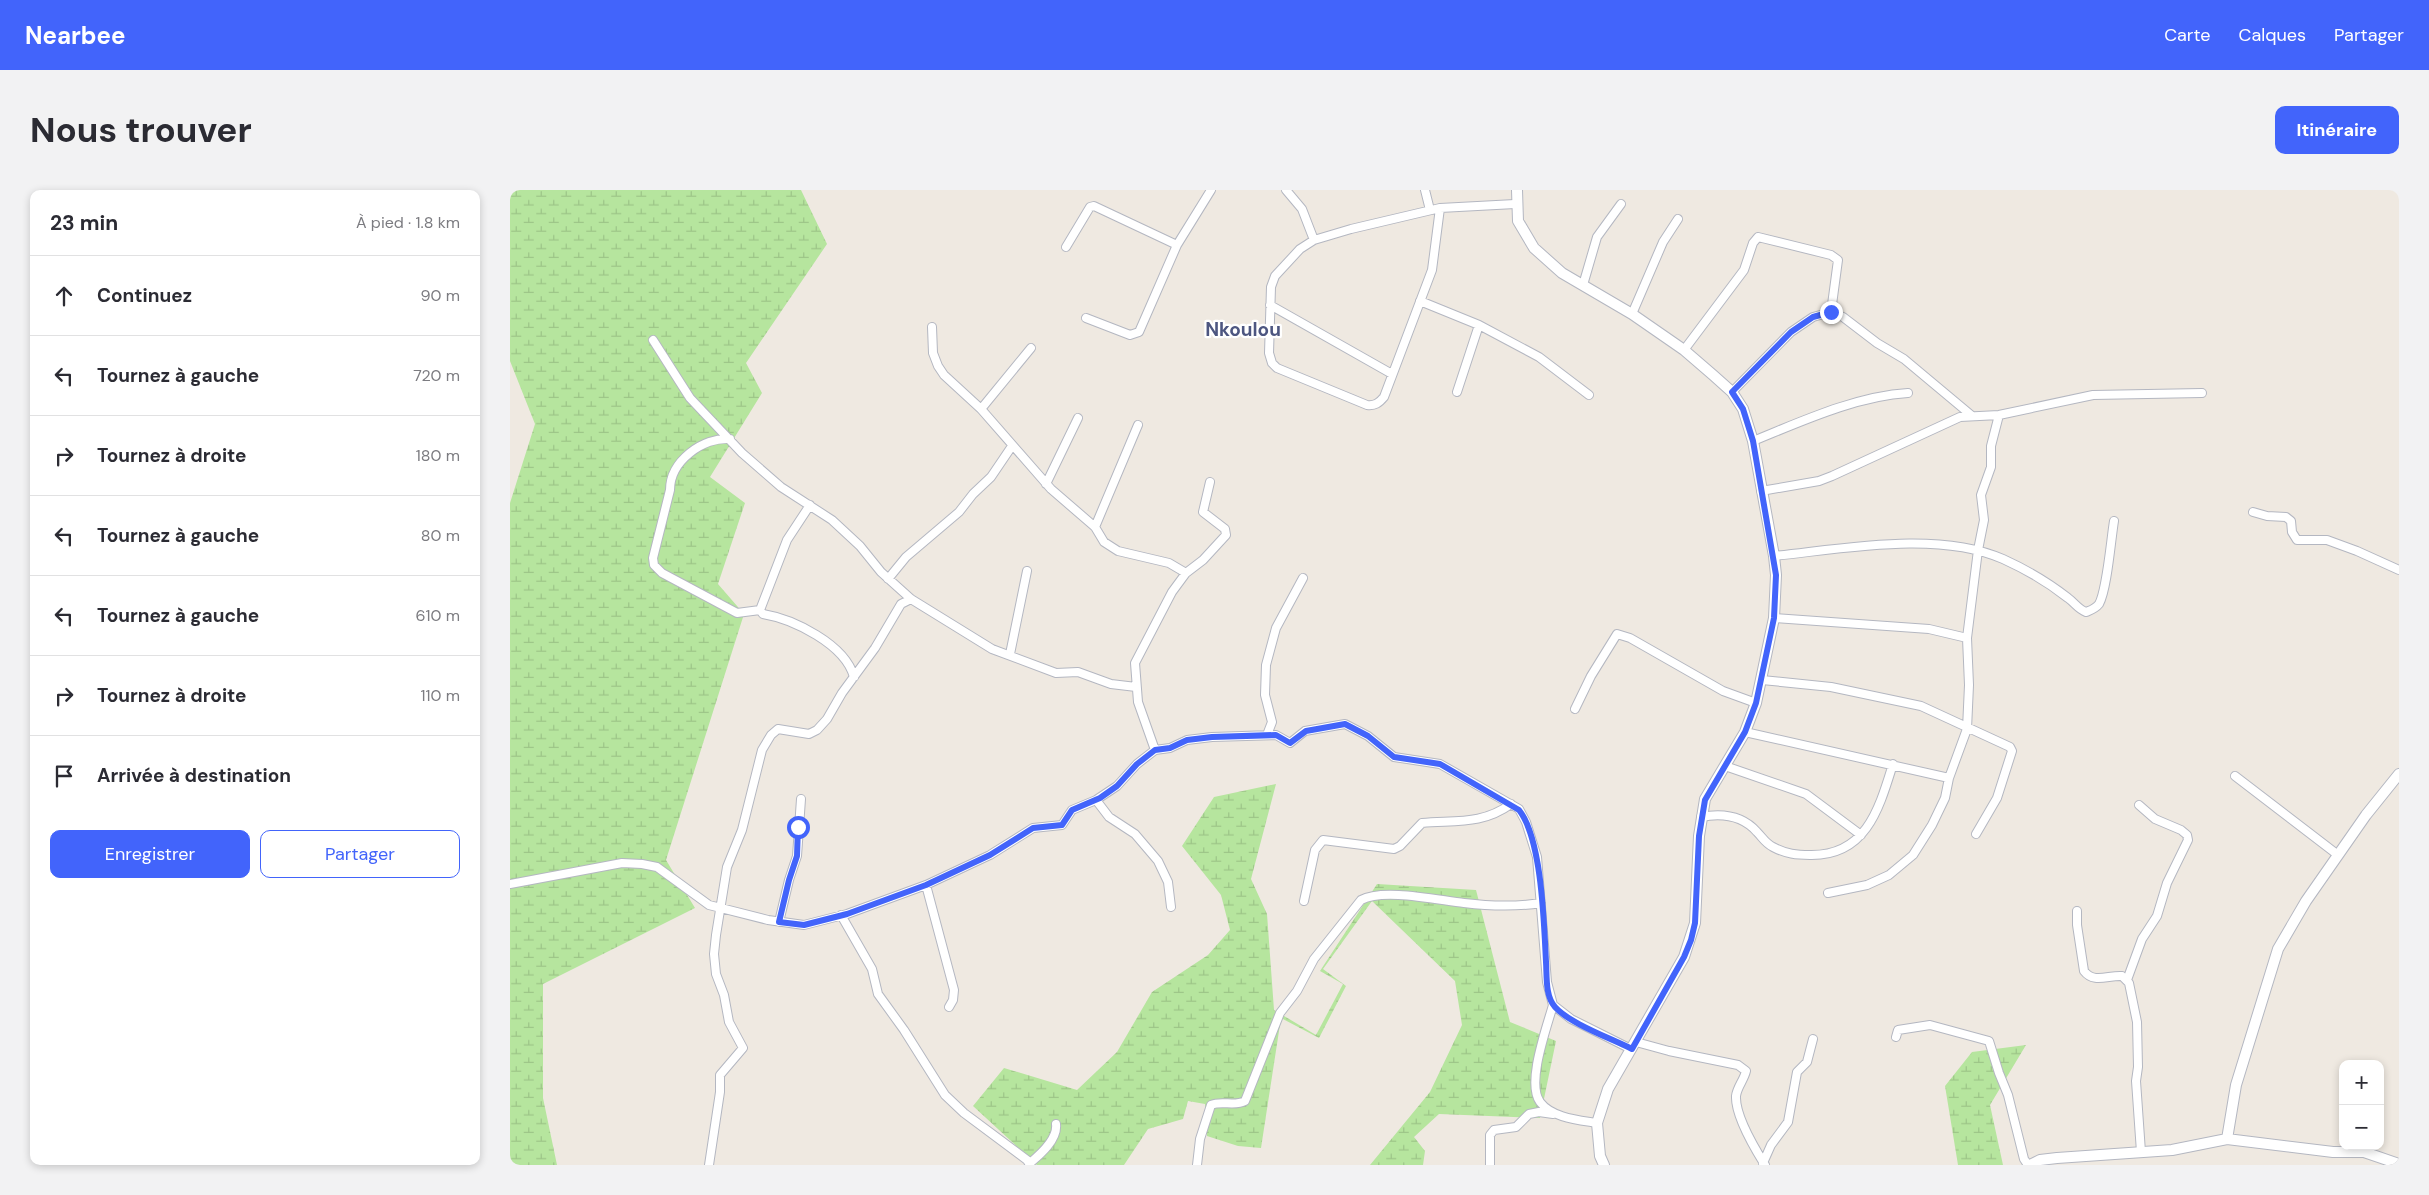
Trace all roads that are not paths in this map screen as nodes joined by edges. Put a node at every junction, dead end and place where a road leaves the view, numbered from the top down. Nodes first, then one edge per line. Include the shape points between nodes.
1 (1212, 190) edge
2 (1286, 190) edge
3 (1425, 190) edge
4 (1516, 190) edge
5 (1515, 204) junction
6 (1621, 204) dead end
7 (1440, 208) junction
8 (1430, 210) junction
9 (1678, 219) dead end
10 (1314, 240) junction
11 (1177, 245) junction
12 (1066, 247) dead end
13 (1583, 285) junction
14 (1420, 301) junction
15 (1270, 305) junction
16 (1831, 312) junction
17 (1632, 314) junction
18 (1086, 318) dead end
19 (1478, 325) junction
20 (932, 326) dead end
21 (653, 340) dead end
22 (1031, 348) dead end
23 (1684, 350) junction
24 (1392, 374) junction
25 (1457, 392) dead end
26 (1732, 392) junction
27 (1908, 393) dead end
28 (2202, 393) dead end
29 (1589, 395) dead end
30 (981, 409) junction
31 (1971, 415) junction
32 (1999, 415) junction
33 (1078, 418) dead end
34 (1138, 424) dead end
35 (730, 439) junction
36 (1753, 441) junction
37 (1012, 446) junction
38 (1210, 482) dead end
39 (1046, 484) junction
40 (1761, 491) junction
41 (810, 505) junction
42 (2253, 512) dead end
43 (2114, 520) dead end
44 (1095, 527) junction
45 (1978, 550) junction
46 (1774, 556) junction
47 (2399, 570) edge
48 (1027, 571) dead end
49 (1186, 573) junction
50 (1303, 578) dead end
51 (888, 579) junction
52 (911, 600) junction
53 (760, 610) junction
54 (1774, 618) junction
55 (1967, 638) junction
56 (1010, 654) junction
57 (854, 677) junction
58 (1762, 680) junction
59 (1136, 687) junction
60 (1756, 703) junction
61 (1575, 709) dead end
62 (1967, 729) junction
63 (1745, 732) junction
64 (1266, 735) junction
65 (1155, 750) junction
66 (1893, 764) junction
67 (1725, 766) junction
68 (2399, 774) edge
69 (2235, 776) dead end
70 (1949, 778) junction
71 (802, 799) dead end
72 (1096, 800) junction
73 (1511, 804) junction
74 (2138, 805) dead end
75 (1701, 817) junction
76 (1976, 834) dead end
77 (1861, 835) junction
78 (2338, 855) junction
79 (510, 884) edge
80 (926, 885) junction
81 (1828, 893) dead end
82 (1304, 900) dead end
83 (1541, 903) junction
84 (1170, 907) dead end
85 (722, 909) junction
86 (2077, 911) dead end
87 (841, 916) junction
88 (779, 922) junction
89 (2126, 980) junction
90 (1552, 1005) junction
91 (949, 1007) dead end
92 (1896, 1038) dead end
93 (1813, 1039) dead end
94 (1634, 1046) junction
95 (1560, 1115) junction
96 (1597, 1123) junction
97 (1056, 1124) dead end
98 (2227, 1139) junction
99 (2141, 1152) junction
100 (1030, 1164) edge
101 (1764, 1164) edge
102 (2399, 1164) edge
103 (709, 1165) edge
104 (1197, 1165) edge
105 (1490, 1165) edge
106 (1604, 1165) edge
107 (2029, 1165) edge

1 - 11 street
2 - 10 street via 1302,209
3 - 8 street
4 - 5 street
5 - 7 street
5 - 13 street via 1518,220 1534,248 1562,273
6 - 13 street via 1597,237
7 - 8 street
7 - 14 street via 1432,270
8 - 10 street
9 - 17 street via 1662,242
10 - 15 street via 1300,248 1275,276
11 - 12 street via 1094,206 1090,207
11 - 18 street via 1139,332 1130,335
13 - 17 street
14 - 19 street
14 - 24 street
15 - 24 street
15 - 24 street via 1269,353 1277,368 1373,406 1384,396
16 - 23 street via 1838,260 1830,255 1758,237 1744,270
16 - 26 street via 1813,317 1791,332
16 - 31 street via 1904,359
17 - 23 street
19 - 25 street
19 - 29 street via 1538,356
20 - 30 street via 933,353 938,366
21 - 35 street via 690,398
22 - 30 street
23 - 26 street
26 - 36 street via 1743,409
27 - 36 street via 1838,408
28 - 32 street via 2093,395
30 - 37 street
31 - 32 street
31 - 40 street via 1946,423 1819,481
32 - 45 street via 1991,446 1990,467 1981,495 1984,520
33 - 39 street
34 - 44 street
35 - 41 street via 764,474
35 - 53 street via 707,442 677,466 670,480 654,565 662,573 737,613
36 - 40 street
37 - 39 street
37 - 51 street via 959,512 906,557
38 - 49 street via 1203,512 1225,529 1226,535 1207,557
39 - 44 street
40 - 46 street
41 - 51 street via 832,520
41 - 53 street via 787,540
42 - 47 street via 2286,517 2291,521 2297,540 2327,540
43 - 45 street via 2105,584 2099,603 2086,612 2031,575 2003,559
44 - 49 street via 1104,542 1115,549 1169,563
45 - 46 street via 1905,543
45 - 55 street
46 - 54 street
48 - 56 street
49 - 59 street via 1166,602 1137,658 1134,668
50 - 64 street via 1276,628 1266,665 1265,695 1272,722
51 - 52 street
52 - 56 street via 992,649
52 - 57 street via 901,604
53 - 57 street via 763,614 779,616 813,632 844,661
54 - 55 street via 1929,629
54 - 58 street
55 - 62 street
56 - 59 street via 1056,672 1078,672 1103,682
57 - 85 street via 817,730 809,734 778,729 765,745 742,830 727,867
58 - 60 street
58 - 62 street via 1881,696 1943,714
59 - 65 street
60 - 61 street via 1723,691 1630,638 1617,634
60 - 63 street
62 - 70 street
62 - 76 street via 2005,744 2012,751 1997,798
63 - 66 street
63 - 67 street
64 - 65 street via 1201,737
64 - 73 street via 1276,735 1290,743 1306,731 1345,724 1368,736 1394,757 1440,764
65 - 72 street via 1124,780
66 - 70 street
66 - 77 street via 1882,802
67 - 75 street via 1705,800
67 - 77 street via 1806,794
68 - 78 street
69 - 78 street
70 - 81 street via 1945,798 1913,855 1889,875 1867,885
71 - 88 street via 797,856
72 - 80 street via 1078,806 1062,825 1033,828 990,855
72 - 84 street via 1109,816 1135,834 1158,860 1168,882
73 - 82 street via 1474,820 1422,824 1394,849 1323,840 1315,850
73 - 83 street via 1524,816 1535,847
74 - 89 street via 2156,819 2181,830 2188,840
75 - 77 street via 1728,814 1748,824 1768,844 1792,855 1837,852
75 - 94 street via 1695,923 1691,940
78 - 98 street via 2278,949 2236,1085
79 - 85 street via 622,863 642,864 656,867 702,901
80 - 87 street
80 - 91 street via 954,990
83 - 90 street via 1547,982
83 - 104 street via 1485,905 1386,894 1361,900 1311,964 1297,991 1280,1013 1245,1101 1211,1105 1200,1139
85 - 88 street
85 - 103 street via 714,952 716,974 729,1022 743,1048 720,1075
86 - 89 street via 2087,976 2098,979 2122,976
87 - 88 street via 804,925
87 - 100 street via 872,969 878,994 945,1095
89 - 99 street via 2137,1022 2136,1081
90 - 94 street via 1571,1020
90 - 95 street via 1534,1078 1540,1103
92 - 107 street via 1898,1030 1930,1025 1989,1041 2008,1095 2024,1159
93 - 101 street via 1807,1062 1797,1072 1788,1122 1771,1144
94 - 96 street via 1608,1089
94 - 101 street via 1738,1064 1743,1068 1746,1071 1738,1089 1737,1107
95 - 96 street
95 - 105 street via 1529,1114 1516,1127 1494,1130 1490,1135
96 - 106 street
97 - 100 street via 1053,1137
98 - 99 street via 2172,1150
98 - 102 street via 2333,1152 2364,1152
99 - 107 street via 2057,1158

